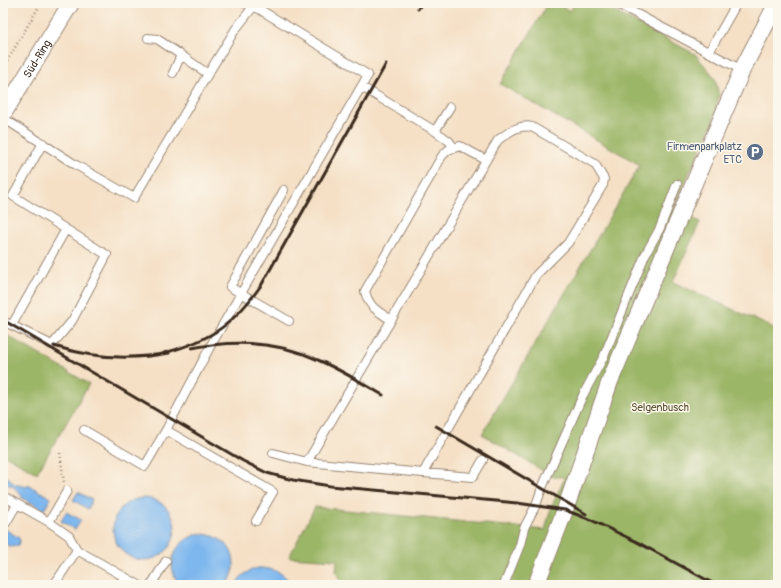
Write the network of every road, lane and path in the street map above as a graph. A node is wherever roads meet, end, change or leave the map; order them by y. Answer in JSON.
{"nodes":[{"id":1,"x":41,"y":3,"type":"edge"},
{"id":2,"x":71,"y":3,"type":"edge"},
{"id":3,"x":244,"y":3,"type":"edge"},
{"id":4,"x":616,"y":3,"type":"edge"},
{"id":5,"x":737,"y":3,"type":"edge"},
{"id":6,"x":778,"y":3,"type":"edge"},
{"id":7,"x":255,"y":4,"type":"edge"},
{"id":8,"x":148,"y":38,"type":"dead end"},
{"id":9,"x":709,"y":52,"type":"junction"},
{"id":10,"x":181,"y":55,"type":"junction"},
{"id":11,"x":3,"y":68,"type":"edge"},
{"id":12,"x":742,"y":70,"type":"junction"},
{"id":13,"x":173,"y":72,"type":"dead end"},
{"id":14,"x":208,"y":74,"type":"junction"},
{"id":15,"x":362,"y":87,"type":"junction"},
{"id":16,"x":450,"y":107,"type":"dead end"},
{"id":17,"x":3,"y":114,"type":"edge"},
{"id":18,"x":3,"y":118,"type":"edge"},
{"id":19,"x":435,"y":131,"type":"junction"},
{"id":20,"x":43,"y":143,"type":"junction"},
{"id":21,"x":454,"y":148,"type":"junction"},
{"id":22,"x":486,"y":160,"type":"junction"},
{"id":23,"x":677,"y":184,"type":"dead end"},
{"id":24,"x":284,"y":190,"type":"dead end"},
{"id":25,"x":66,"y":229,"type":"junction"},
{"id":26,"x":241,"y":294,"type":"junction"},
{"id":27,"x":391,"y":320,"type":"junction"},
{"id":28,"x":3,"y":321,"type":"edge"},
{"id":29,"x":289,"y":321,"type":"dead end"},
{"id":30,"x":12,"y":325,"type":"junction"},
{"id":31,"x":84,"y":430,"type":"dead end"},
{"id":32,"x":166,"y":430,"type":"junction"},
{"id":33,"x":60,"y":453,"type":"dead end"},
{"id":34,"x":273,"y":454,"type":"dead end"},
{"id":35,"x":483,"y":460,"type":"dead end"},
{"id":36,"x":307,"y":462,"type":"junction"},
{"id":37,"x":423,"y":473,"type":"junction"},
{"id":38,"x":67,"y":491,"type":"joint"},
{"id":39,"x":3,"y":496,"type":"edge"},
{"id":40,"x":17,"y":504,"type":"junction"},
{"id":41,"x":256,"y":521,"type":"dead end"},
{"id":42,"x":49,"y":522,"type":"junction"},
{"id":43,"x":6,"y":524,"type":"dead end"},
{"id":44,"x":76,"y":550,"type":"junction"},
{"id":45,"x":166,"y":561,"type":"dead end"},
{"id":46,"x":124,"y":577,"type":"junction"},
{"id":47,"x":54,"y":585,"type":"edge"},
{"id":48,"x":119,"y":585,"type":"edge"},
{"id":49,"x":139,"y":585,"type":"edge"},
{"id":50,"x":151,"y":585,"type":"edge"},
{"id":51,"x":504,"y":585,"type":"edge"},
{"id":52,"x":536,"y":585,"type":"edge"}],
"edges":[{"from":1,"to":11,"type":"path"},
{"from":2,"to":17,"type":"street","name":"Süd-Ring"},
{"from":3,"to":7,"type":"lane"},
{"from":4,"to":9,"type":"lane"},
{"from":5,"to":9,"type":"lane"},
{"from":6,"to":12,"type":"street"},
{"from":7,"to":14,"type":"lane"},
{"from":7,"to":15,"type":"lane"},
{"from":8,"to":10,"type":"lane"},
{"from":9,"to":12,"type":"lane"},
{"from":10,"to":13,"type":"lane"},
{"from":10,"to":14,"type":"lane"},
{"from":12,"to":52,"type":"street"},
{"from":14,"to":20,"type":"lane"},
{"from":15,"to":19,"type":"lane"},
{"from":15,"to":26,"type":"lane"},
{"from":16,"to":19,"type":"lane"},
{"from":18,"to":20,"type":"lane"},
{"from":19,"to":21,"type":"lane"},
{"from":20,"to":25,"type":"lane"},
{"from":21,"to":22,"type":"lane"},
{"from":21,"to":27,"type":"lane"},
{"from":22,"to":27,"type":"lane"},
{"from":22,"to":37,"type":"lane"},
{"from":23,"to":51,"type":"lane"},
{"from":24,"to":26,"type":"lane"},
{"from":25,"to":30,"type":"lane"},
{"from":25,"to":30,"type":"lane"},
{"from":26,"to":29,"type":"lane"},
{"from":26,"to":32,"type":"lane"},
{"from":27,"to":36,"type":"lane"},
{"from":28,"to":30,"type":"lane"},
{"from":31,"to":32,"type":"lane"},
{"from":32,"to":41,"type":"lane"},
{"from":33,"to":38,"type":"path"},
{"from":34,"to":36,"type":"lane"},
{"from":35,"to":37,"type":"lane"},
{"from":36,"to":37,"type":"lane"},
{"from":38,"to":42,"type":"lane"},
{"from":39,"to":40,"type":"lane"},
{"from":40,"to":42,"type":"lane"},
{"from":40,"to":43,"type":"lane"},
{"from":42,"to":44,"type":"lane"},
{"from":44,"to":46,"type":"lane"},
{"from":44,"to":47,"type":"lane"},
{"from":45,"to":50,"type":"lane"},
{"from":46,"to":48,"type":"lane"},
{"from":46,"to":49,"type":"lane"}]}
